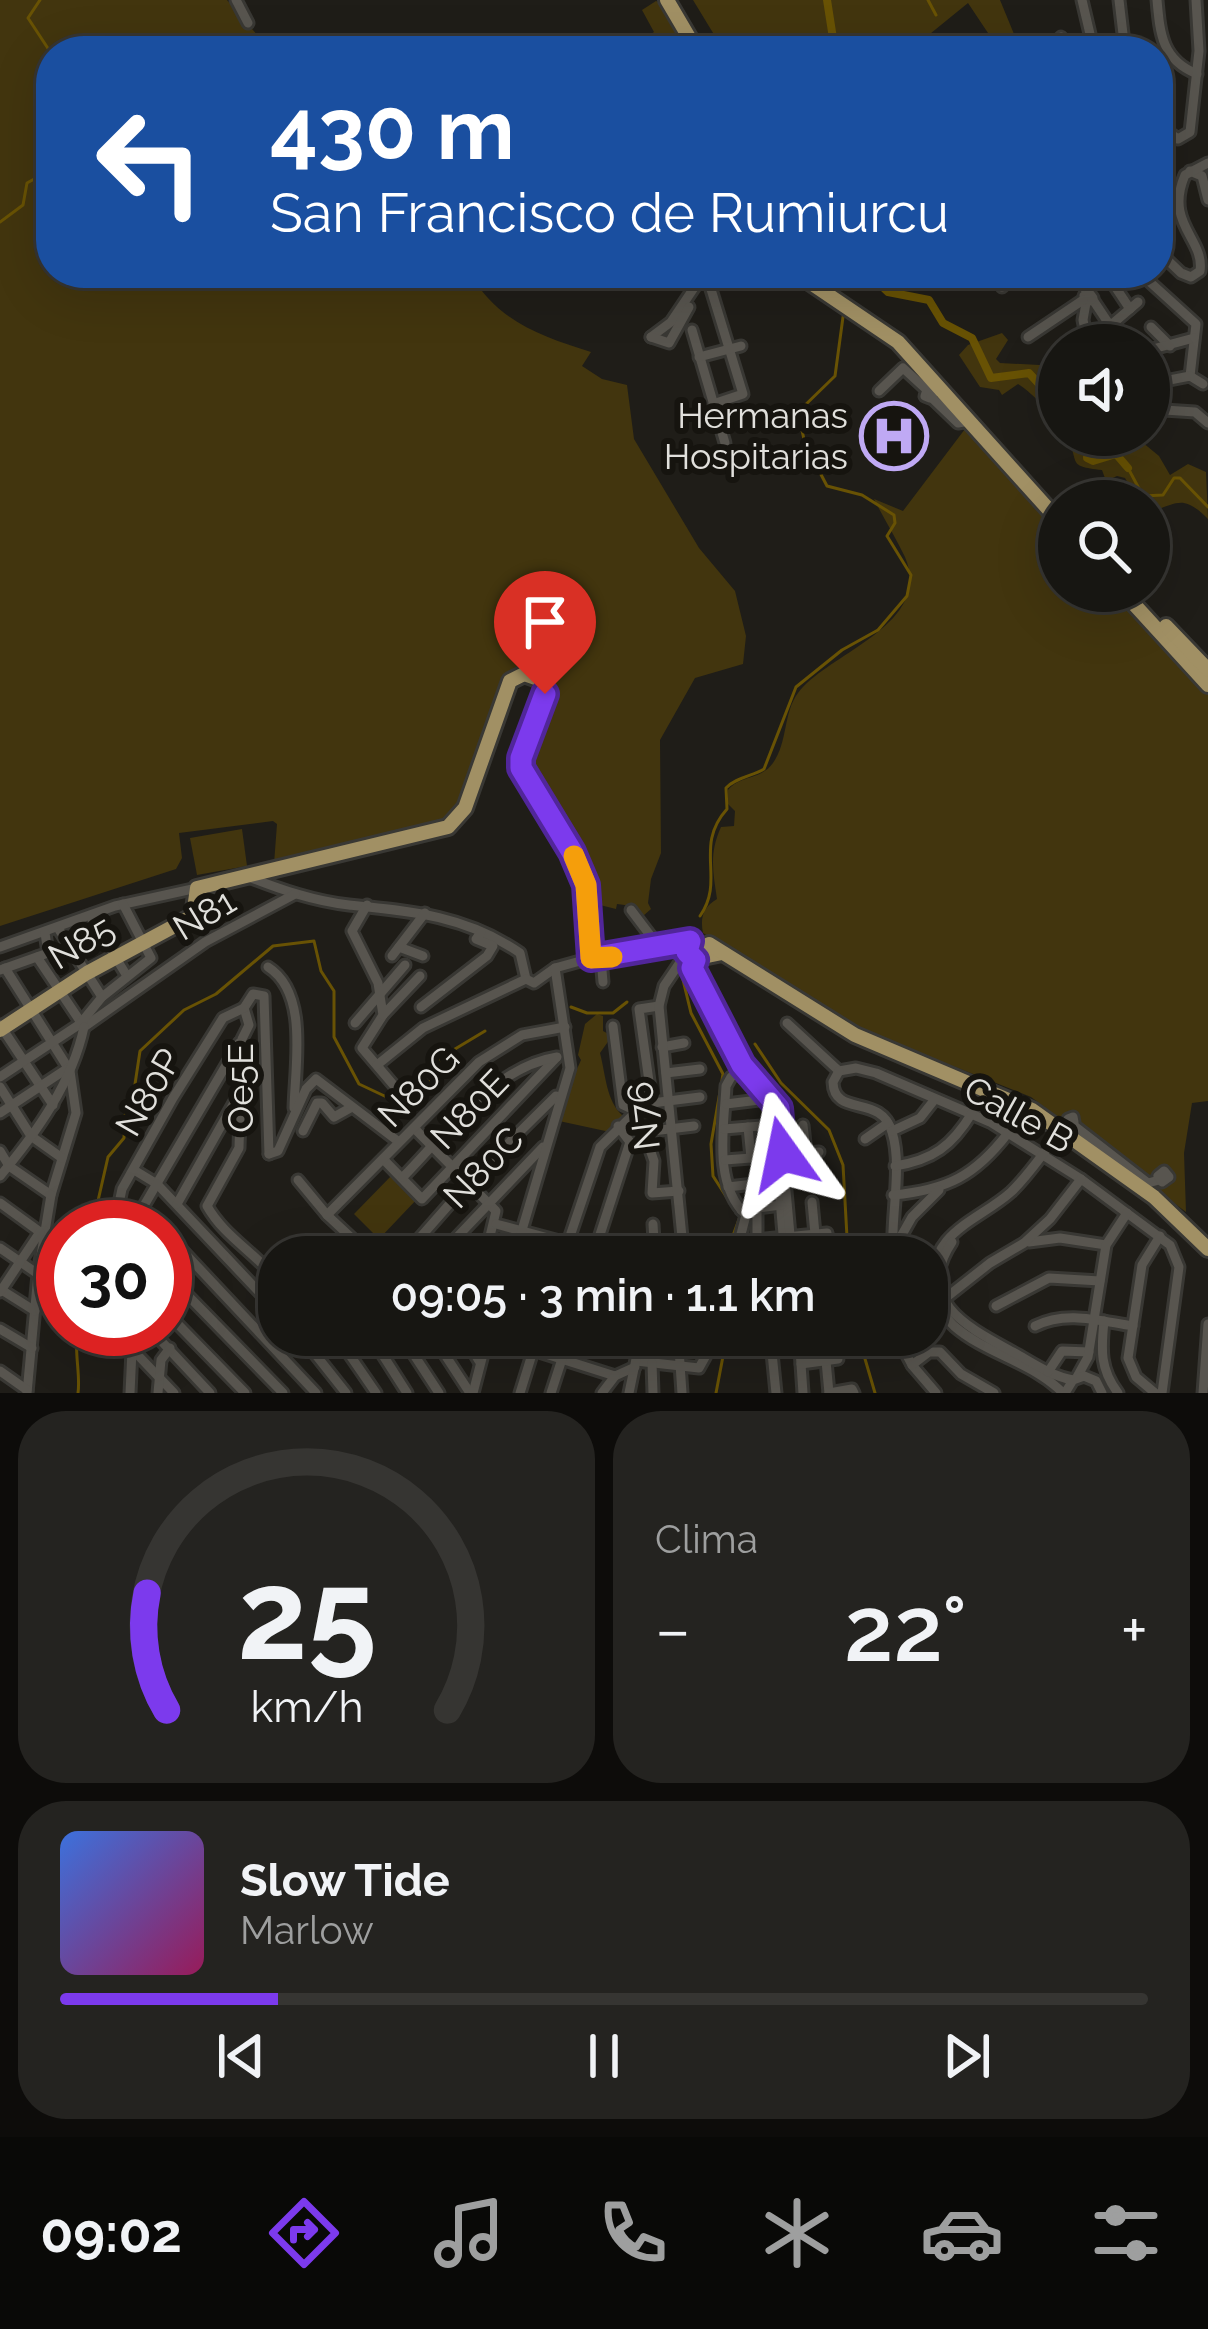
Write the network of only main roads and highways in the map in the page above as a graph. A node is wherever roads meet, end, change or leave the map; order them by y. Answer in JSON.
{"nodes":[{"id":1,"x":669,"y":0,"type":"edge"},
{"id":2,"x":692,"y":36,"type":"edge"},
{"id":3,"x":824,"y":288,"type":"edge"},
{"id":4,"x":973,"y":418,"type":"junction"},
{"id":5,"x":1038,"y":488,"type":"edge"},
{"id":6,"x":1038,"y":496,"type":"edge"},
{"id":7,"x":1141,"y":612,"type":"edge"},
{"id":8,"x":1155,"y":612,"type":"edge"},
{"id":9,"x":1206,"y":662,"type":"edge"},
{"id":10,"x":1208,"y":685,"type":"edge"},
{"id":11,"x":1,"y":1028,"type":"edge"},
{"id":12,"x":1208,"y":1249,"type":"edge"}],
"edges":[{"from":1,"to":2,"type":"main road"},
{"from":3,"to":4,"type":"main road"},
{"from":4,"to":5,"type":"main road"},
{"from":4,"to":6,"type":"main road"},
{"from":7,"to":10,"type":"main road"},
{"from":8,"to":9,"type":"main road"},
{"from":11,"to":12,"type":"main road","name":"N85"}]}
